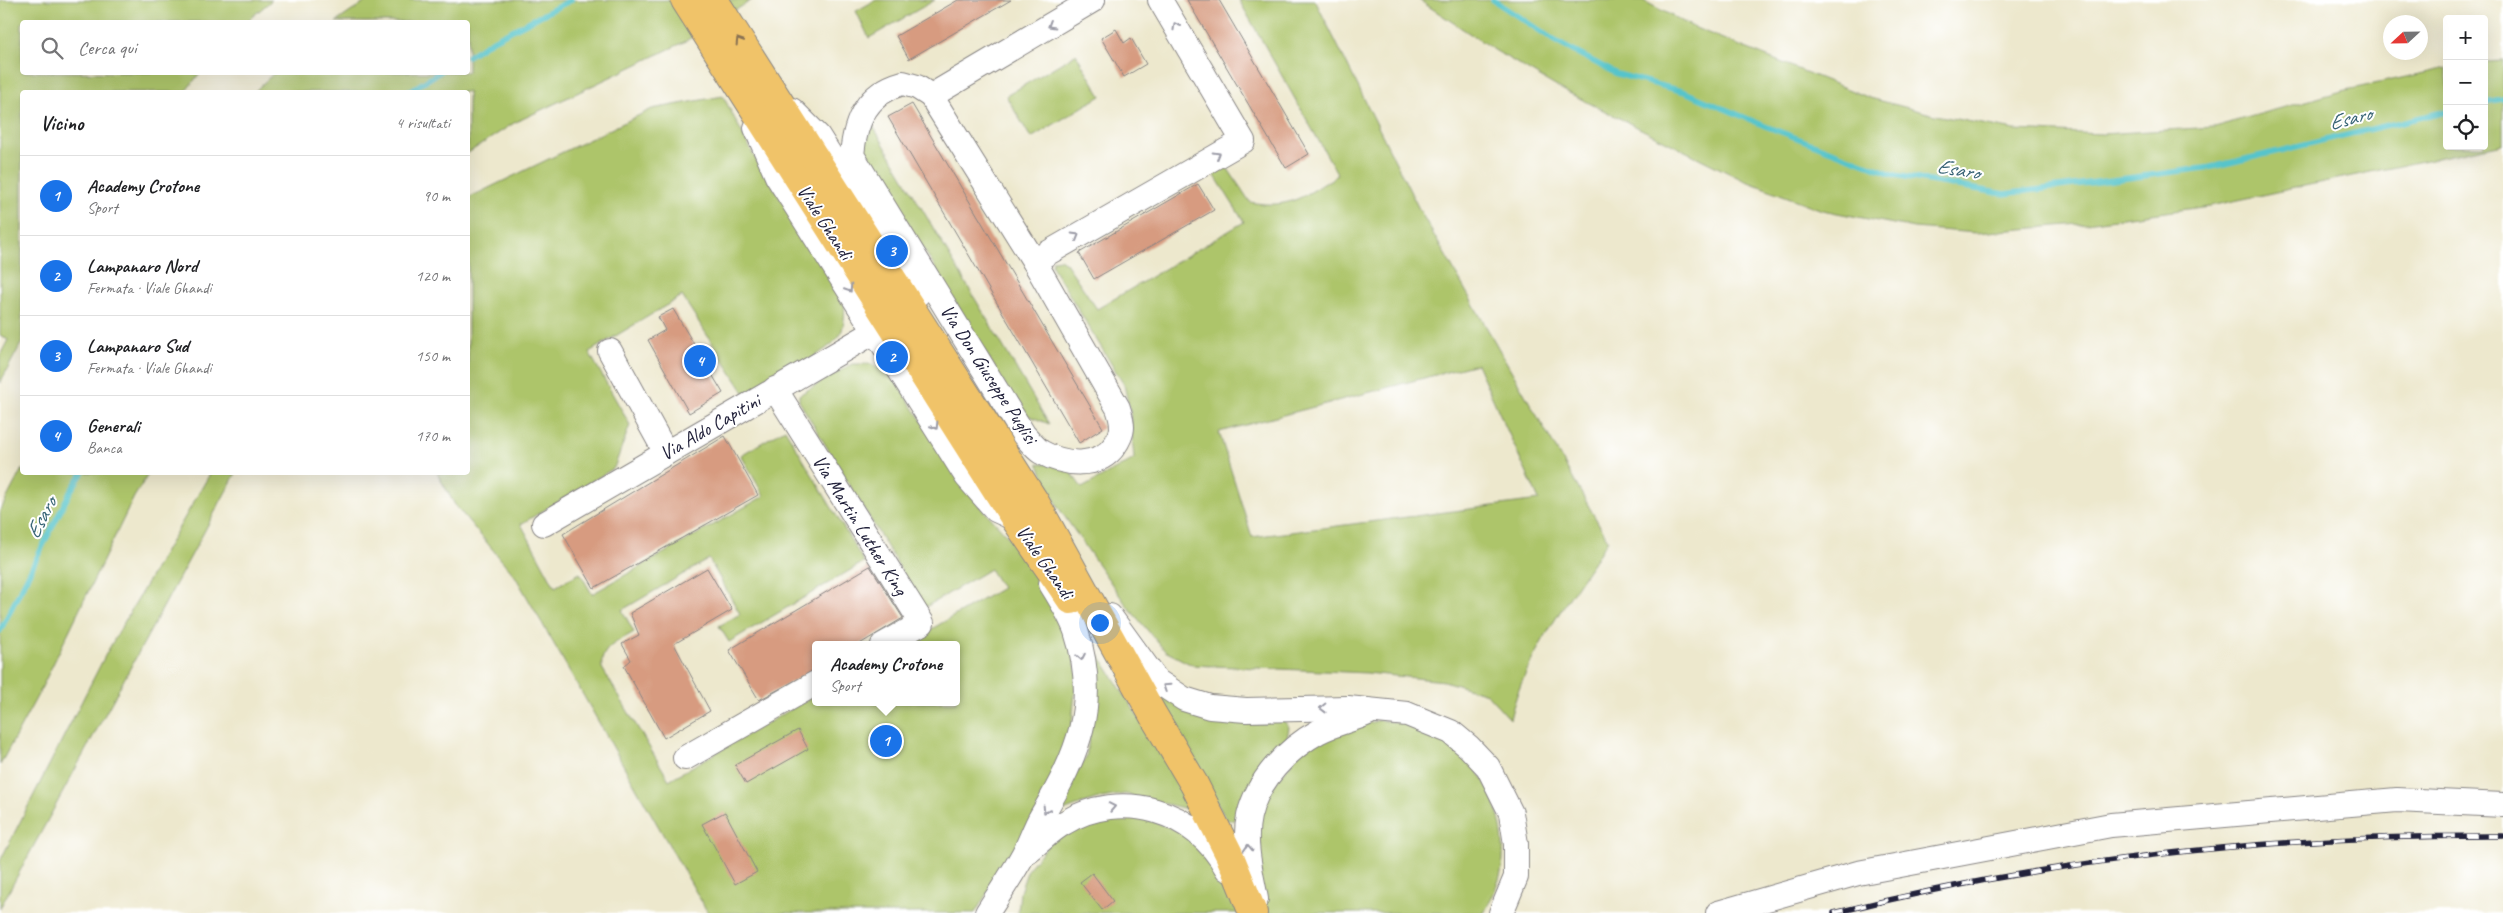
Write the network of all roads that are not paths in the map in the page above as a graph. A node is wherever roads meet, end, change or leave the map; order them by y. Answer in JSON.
{"nodes":[{"id":1,"x":685,"y":0,"type":"edge"},
{"id":2,"x":714,"y":0,"type":"edge"},
{"id":3,"x":1094,"y":0,"type":"edge"},
{"id":4,"x":1160,"y":0,"type":"edge"},
{"id":5,"x":733,"y":78,"type":"junction"},
{"id":6,"x":765,"y":82,"type":"junction"},
{"id":7,"x":931,"y":96,"type":"junction"},
{"id":8,"x":1034,"y":260,"type":"junction"},
{"id":9,"x":920,"y":284,"type":"junction"},
{"id":10,"x":876,"y":331,"type":"junction"},
{"id":11,"x":610,"y":351,"type":"dead end"},
{"id":12,"x":775,"y":389,"type":"junction"},
{"id":13,"x":666,"y":453,"type":"junction"},
{"id":14,"x":1025,"y":511,"type":"junction"},
{"id":15,"x":544,"y":524,"type":"dead end"},
{"id":16,"x":890,"y":641,"type":"edge"},
{"id":17,"x":812,"y":685,"type":"edge"},
{"id":18,"x":1372,"y":712,"type":"junction"},
{"id":19,"x":685,"y":758,"type":"dead end"},
{"id":20,"x":2503,"y":805,"type":"edge"},
{"id":21,"x":1019,"y":862,"type":"junction"},
{"id":22,"x":987,"y":913,"type":"edge"},
{"id":23,"x":1008,"y":913,"type":"edge"},
{"id":24,"x":1251,"y":913,"type":"edge"},
{"id":25,"x":1259,"y":913,"type":"edge"},
{"id":26,"x":1501,"y":913,"type":"edge"},
{"id":27,"x":1718,"y":913,"type":"edge"}],
"edges":[{"from":1,"to":5,"type":"main road","name":"Viale Ghandi"},
{"from":6,"to":2,"type":"main road","name":"Viale Ghandi","one_way":true},
{"from":3,"to":7,"type":"street","one_way":true},
{"from":8,"to":4,"type":"street","one_way":true},
{"from":5,"to":10,"type":"street","one_way":true},
{"from":5,"to":14,"type":"main road","name":"Viale Ghandi"},
{"from":6,"to":9,"type":"street"},
{"from":6,"to":14,"type":"main road","name":"Viale Ghandi"},
{"from":7,"to":8,"type":"street","name":"Via Don Giuseppe Puglisi"},
{"from":7,"to":9,"type":"street","name":"Via Don Giuseppe Puglisi"},
{"from":8,"to":9,"type":"street","name":"Via Don Giuseppe Puglisi"},
{"from":9,"to":14,"type":"street"},
{"from":10,"to":12,"type":"street","name":"Via Aldo Capitini"},
{"from":10,"to":14,"type":"street","one_way":true},
{"from":11,"to":13,"type":"street"},
{"from":12,"to":13,"type":"street","name":"Via Aldo Capitini"},
{"from":12,"to":16,"type":"street","name":"Via Martin Luther King"},
{"from":13,"to":15,"type":"street","name":"Via Aldo Capitini"},
{"from":18,"to":14,"type":"street","one_way":true},
{"from":14,"to":21,"type":"street","one_way":true},
{"from":14,"to":24,"type":"main road","name":"Viale Ghandi"},
{"from":17,"to":19,"type":"street"},
{"from":25,"to":18,"type":"street","one_way":true},
{"from":18,"to":26,"type":"street"},
{"from":20,"to":27,"type":"street"},
{"from":21,"to":22,"type":"street"},
{"from":21,"to":23,"type":"street"},
{"from":21,"to":24,"type":"street","one_way":true}]}
